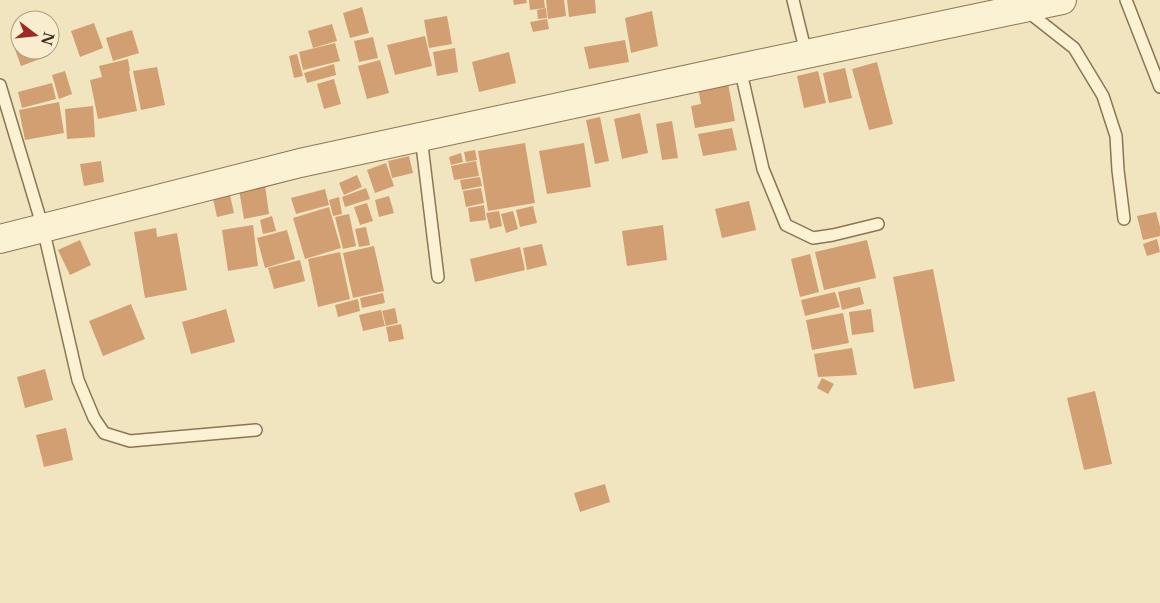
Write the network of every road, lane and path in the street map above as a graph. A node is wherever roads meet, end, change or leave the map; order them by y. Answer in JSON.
{"nodes":[{"id":1,"x":793,"y":0,"type":"edge"},
{"id":2,"x":1062,"y":0,"type":"edge"},
{"id":3,"x":1126,"y":0,"type":"edge"},
{"id":4,"x":1024,"y":8,"type":"junction"},
{"id":5,"x":806,"y":54,"type":"junction"},
{"id":6,"x":740,"y":68,"type":"junction"},
{"id":7,"x":0,"y":85,"type":"edge"},
{"id":8,"x":1160,"y":87,"type":"edge"},
{"id":9,"x":421,"y":137,"type":"junction"},
{"id":10,"x":1124,"y":219,"type":"dead end"},
{"id":11,"x":878,"y":224,"type":"dead end"},
{"id":12,"x":44,"y":228,"type":"junction"},
{"id":13,"x":0,"y":239,"type":"edge"},
{"id":14,"x":438,"y":277,"type":"dead end"},
{"id":15,"x":256,"y":430,"type":"dead end"}],
"edges":[{"from":1,"to":5,"type":"lane"},
{"from":2,"to":4,"type":"street"},
{"from":3,"to":8,"type":"lane"},
{"from":4,"to":5,"type":"street"},
{"from":4,"to":10,"type":"lane"},
{"from":5,"to":6,"type":"street"},
{"from":6,"to":9,"type":"street"},
{"from":6,"to":11,"type":"lane"},
{"from":7,"to":12,"type":"lane"},
{"from":9,"to":12,"type":"street"},
{"from":9,"to":14,"type":"lane"},
{"from":12,"to":13,"type":"street"},
{"from":12,"to":15,"type":"lane"}]}
